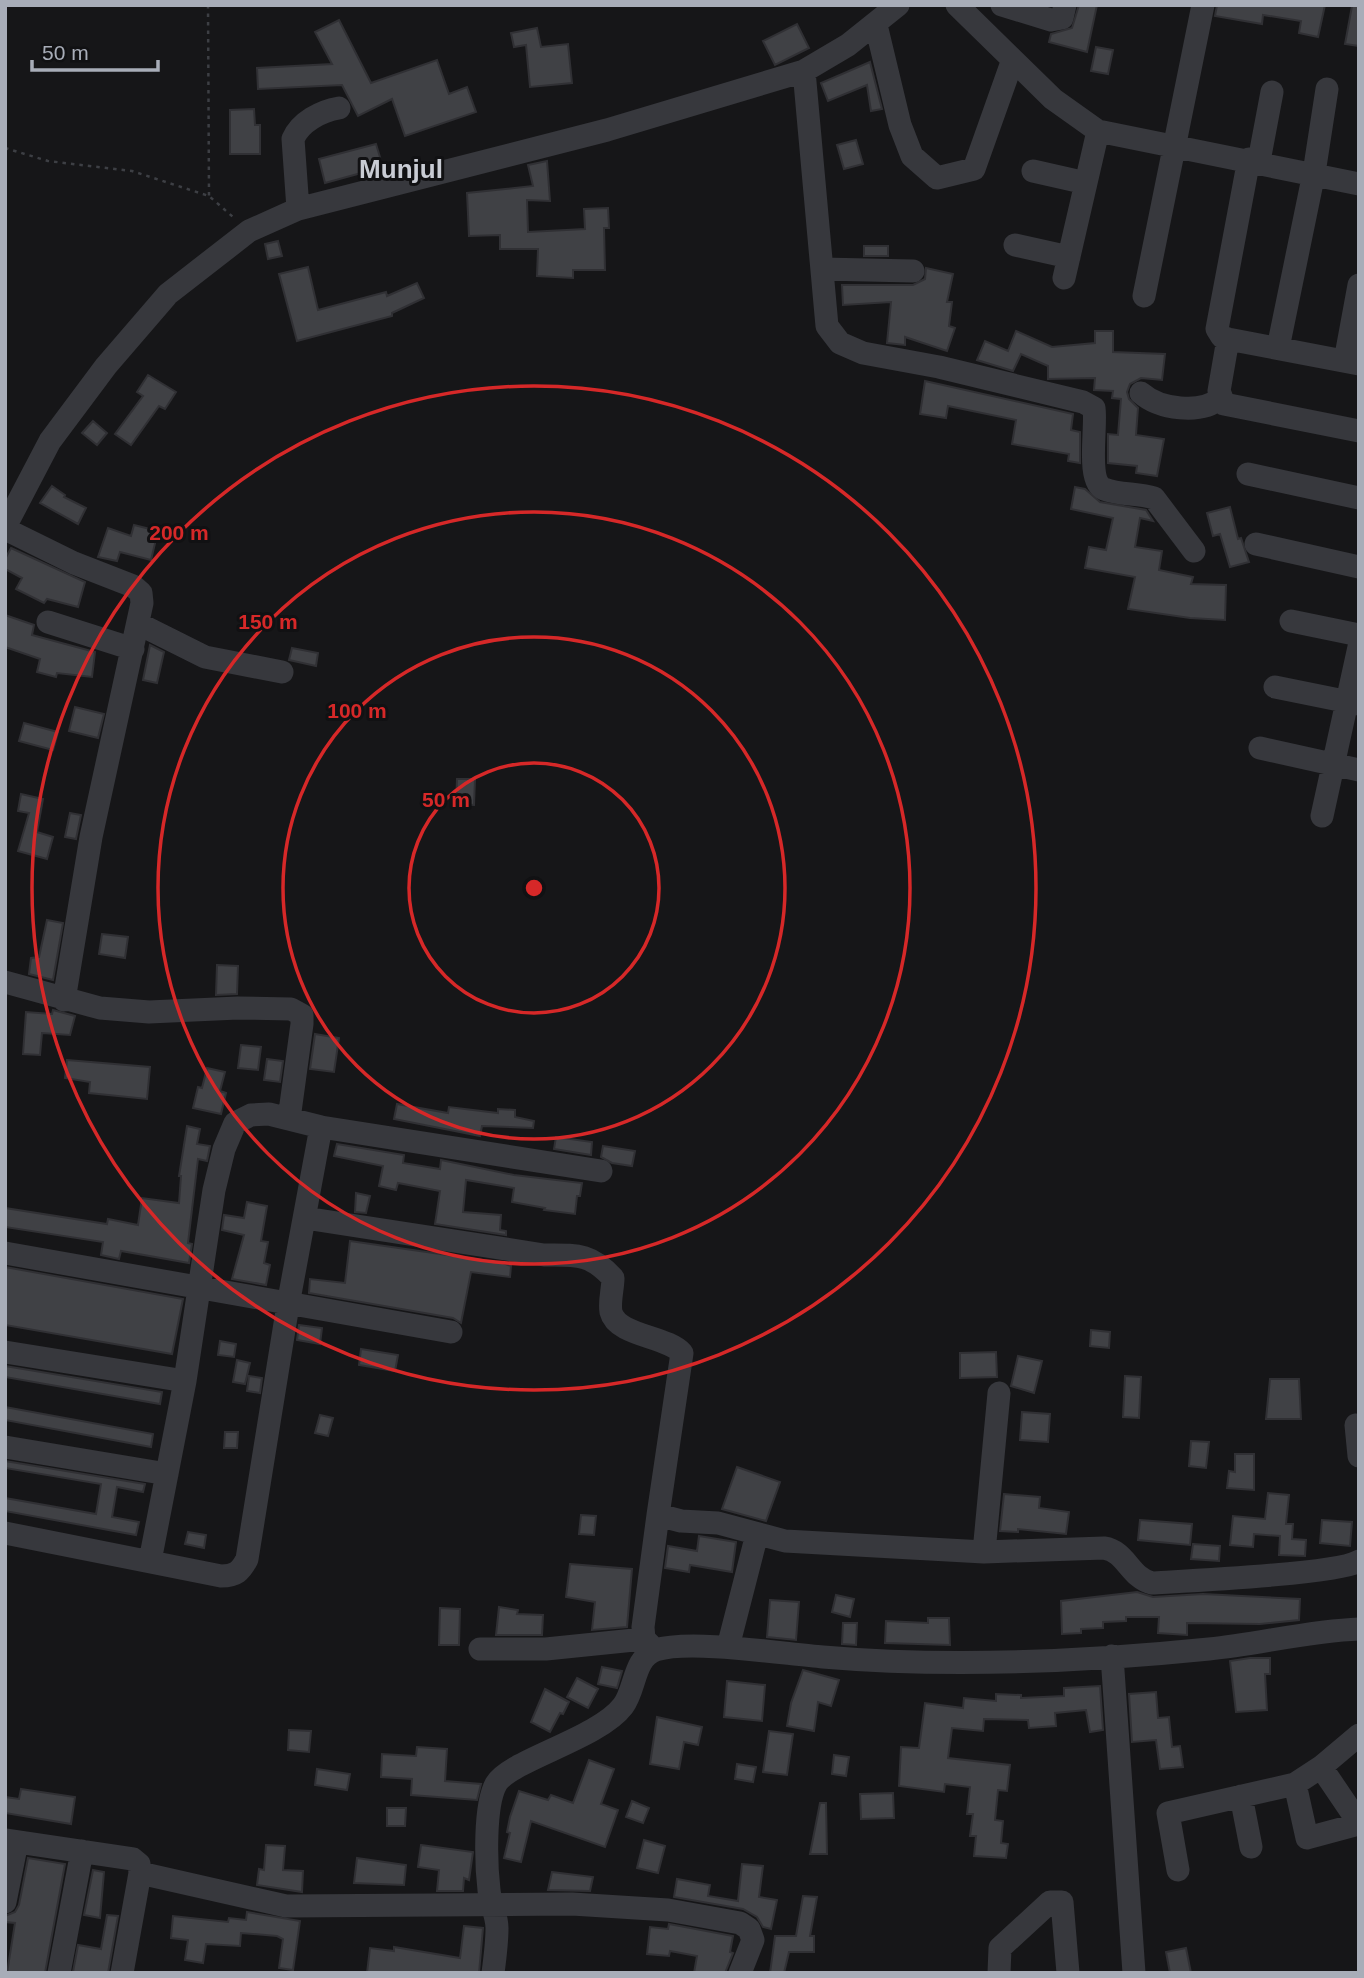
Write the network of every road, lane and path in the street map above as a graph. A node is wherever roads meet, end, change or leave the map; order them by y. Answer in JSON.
{"nodes":[{"id":1,"x":208,"y":5,"type":"edge"},
{"id":2,"x":898,"y":5,"type":"edge"},
{"id":3,"x":957,"y":5,"type":"edge"},
{"id":4,"x":1002,"y":5,"type":"edge"},
{"id":5,"x":1065,"y":5,"type":"edge"},
{"id":6,"x":1203,"y":5,"type":"edge"},
{"id":7,"x":876,"y":25,"type":"junction"},
{"id":8,"x":1012,"y":62,"type":"junction"},
{"id":9,"x":804,"y":71,"type":"junction"},
{"id":10,"x":1327,"y":89,"type":"dead end"},
{"id":11,"x":1272,"y":92,"type":"dead end"},
{"id":12,"x":339,"y":108,"type":"dead end"},
{"id":13,"x":1098,"y":131,"type":"junction"},
{"id":14,"x":1172,"y":144,"type":"junction"},
{"id":15,"x":5,"y":148,"type":"edge"},
{"id":16,"x":1254,"y":160,"type":"junction"},
{"id":17,"x":1032,"y":171,"type":"dead end"},
{"id":18,"x":1314,"y":173,"type":"junction"},
{"id":19,"x":1086,"y":183,"type":"junction"},
{"id":20,"x":1359,"y":184,"type":"edge"},
{"id":21,"x":209,"y":196,"type":"junction"},
{"id":22,"x":298,"y":209,"type":"junction"},
{"id":23,"x":249,"y":231,"type":"junction"},
{"id":24,"x":1016,"y":245,"type":"dead end"},
{"id":25,"x":822,"y":270,"type":"junction"},
{"id":26,"x":913,"y":271,"type":"dead end"},
{"id":27,"x":1359,"y":285,"type":"edge"},
{"id":28,"x":1144,"y":296,"type":"dead end"},
{"id":29,"x":1228,"y":339,"type":"junction"},
{"id":30,"x":1278,"y":348,"type":"junction"},
{"id":31,"x":1352,"y":363,"type":"edge"},
{"id":32,"x":1141,"y":393,"type":"dead end"},
{"id":33,"x":1220,"y":398,"type":"junction"},
{"id":34,"x":1359,"y":431,"type":"edge"},
{"id":35,"x":1248,"y":474,"type":"dead end"},
{"id":36,"x":1359,"y":498,"type":"edge"},
{"id":37,"x":5,"y":528,"type":"edge"},
{"id":38,"x":1256,"y":544,"type":"dead end"},
{"id":39,"x":1194,"y":551,"type":"dead end"},
{"id":40,"x":1359,"y":567,"type":"edge"},
{"id":41,"x":1291,"y":621,"type":"dead end"},
{"id":42,"x":48,"y":622,"type":"dead end"},
{"id":43,"x":139,"y":624,"type":"junction"},
{"id":44,"x":1359,"y":635,"type":"edge"},
{"id":45,"x":1359,"y":647,"type":"edge"},
{"id":46,"x":133,"y":649,"type":"junction"},
{"id":47,"x":282,"y":672,"type":"dead end"},
{"id":48,"x":1275,"y":687,"type":"dead end"},
{"id":49,"x":1352,"y":703,"type":"edge"},
{"id":50,"x":1260,"y":748,"type":"dead end"},
{"id":51,"x":1333,"y":765,"type":"junction"},
{"id":52,"x":1359,"y":769,"type":"edge"},
{"id":53,"x":1322,"y":816,"type":"dead end"},
{"id":54,"x":5,"y":982,"type":"edge"},
{"id":55,"x":64,"y":1000,"type":"junction"},
{"id":56,"x":289,"y":1119,"type":"junction"},
{"id":57,"x":321,"y":1127,"type":"junction"},
{"id":58,"x":601,"y":1171,"type":"dead end"},
{"id":59,"x":306,"y":1218,"type":"junction"},
{"id":60,"x":5,"y":1253,"type":"edge"},
{"id":61,"x":198,"y":1287,"type":"junction"},
{"id":62,"x":288,"y":1304,"type":"junction"},
{"id":63,"x":451,"y":1332,"type":"dead end"},
{"id":64,"x":5,"y":1352,"type":"edge"},
{"id":65,"x":185,"y":1381,"type":"junction"},
{"id":66,"x":999,"y":1393,"type":"dead end"},
{"id":67,"x":1356,"y":1425,"type":"dead end"},
{"id":68,"x":5,"y":1447,"type":"edge"},
{"id":69,"x":1359,"y":1456,"type":"edge"},
{"id":70,"x":167,"y":1474,"type":"junction"},
{"id":71,"x":658,"y":1515,"type":"junction"},
{"id":72,"x":5,"y":1533,"type":"edge"},
{"id":73,"x":757,"y":1534,"type":"junction"},
{"id":74,"x":984,"y":1552,"type":"junction"},
{"id":75,"x":150,"y":1561,"type":"junction"},
{"id":76,"x":1358,"y":1562,"type":"edge"},
{"id":77,"x":1359,"y":1629,"type":"edge"},
{"id":78,"x":649,"y":1645,"type":"junction"},
{"id":79,"x":728,"y":1647,"type":"junction"},
{"id":80,"x":480,"y":1649,"type":"dead end"},
{"id":81,"x":1112,"y":1656,"type":"junction"},
{"id":82,"x":1359,"y":1735,"type":"edge"},
{"id":83,"x":1321,"y":1767,"type":"junction"},
{"id":84,"x":1294,"y":1784,"type":"junction"},
{"id":85,"x":1241,"y":1796,"type":"junction"},
{"id":86,"x":1359,"y":1824,"type":"edge"},
{"id":87,"x":11,"y":1841,"type":"edge"},
{"id":88,"x":1251,"y":1847,"type":"dead end"},
{"id":89,"x":82,"y":1851,"type":"junction"},
{"id":90,"x":1178,"y":1870,"type":"dead end"},
{"id":91,"x":140,"y":1873,"type":"junction"},
{"id":92,"x":5,"y":1902,"type":"edge"},
{"id":93,"x":492,"y":1904,"type":"junction"},
{"id":94,"x":59,"y":1973,"type":"edge"},
{"id":95,"x":122,"y":1973,"type":"edge"},
{"id":96,"x":493,"y":1973,"type":"edge"},
{"id":97,"x":740,"y":1973,"type":"edge"},
{"id":98,"x":999,"y":1973,"type":"edge"},
{"id":99,"x":1068,"y":1973,"type":"edge"},
{"id":100,"x":1134,"y":1973,"type":"edge"}],
"edges":[{"from":1,"to":21,"type":"path"},
{"from":2,"to":7,"type":"street"},
{"from":3,"to":8,"type":"street"},
{"from":4,"to":5,"type":"street"},
{"from":6,"to":14,"type":"street"},
{"from":7,"to":8,"type":"street"},
{"from":7,"to":9,"type":"street"},
{"from":8,"to":13,"type":"street"},
{"from":9,"to":22,"type":"street"},
{"from":9,"to":25,"type":"street"},
{"from":10,"to":18,"type":"street"},
{"from":11,"to":16,"type":"street"},
{"from":12,"to":22,"type":"street"},
{"from":13,"to":14,"type":"street"},
{"from":13,"to":19,"type":"street"},
{"from":14,"to":16,"type":"street"},
{"from":14,"to":28,"type":"street"},
{"from":15,"to":21,"type":"path"},
{"from":16,"to":18,"type":"street"},
{"from":16,"to":29,"type":"street"},
{"from":17,"to":19,"type":"street"},
{"from":18,"to":20,"type":"street"},
{"from":18,"to":30,"type":"street"},
{"from":19,"to":24,"type":"street"},
{"from":21,"to":23,"type":"path"},
{"from":22,"to":23,"type":"street"},
{"from":23,"to":37,"type":"street"},
{"from":25,"to":26,"type":"street"},
{"from":25,"to":39,"type":"street"},
{"from":27,"to":31,"type":"street"},
{"from":29,"to":30,"type":"street"},
{"from":29,"to":33,"type":"street"},
{"from":30,"to":31,"type":"street"},
{"from":32,"to":33,"type":"street"},
{"from":33,"to":34,"type":"street"},
{"from":35,"to":36,"type":"street"},
{"from":37,"to":43,"type":"street"},
{"from":38,"to":40,"type":"street"},
{"from":41,"to":44,"type":"street"},
{"from":42,"to":46,"type":"street"},
{"from":43,"to":46,"type":"street"},
{"from":43,"to":47,"type":"street"},
{"from":45,"to":49,"type":"street"},
{"from":46,"to":55,"type":"street"},
{"from":48,"to":49,"type":"street"},
{"from":49,"to":51,"type":"street"},
{"from":50,"to":51,"type":"street"},
{"from":51,"to":52,"type":"street"},
{"from":51,"to":53,"type":"street"},
{"from":54,"to":55,"type":"street"},
{"from":55,"to":56,"type":"street"},
{"from":56,"to":57,"type":"street"},
{"from":56,"to":61,"type":"street"},
{"from":57,"to":58,"type":"street"},
{"from":57,"to":59,"type":"street"},
{"from":59,"to":62,"type":"street"},
{"from":59,"to":71,"type":"street"},
{"from":60,"to":61,"type":"street"},
{"from":61,"to":62,"type":"street"},
{"from":61,"to":65,"type":"street"},
{"from":62,"to":63,"type":"street"},
{"from":62,"to":75,"type":"street"},
{"from":64,"to":65,"type":"street"},
{"from":65,"to":70,"type":"street"},
{"from":66,"to":74,"type":"street"},
{"from":67,"to":69,"type":"street"},
{"from":68,"to":70,"type":"street"},
{"from":70,"to":75,"type":"street"},
{"from":71,"to":73,"type":"street"},
{"from":71,"to":78,"type":"street"},
{"from":72,"to":75,"type":"street"},
{"from":73,"to":74,"type":"street"},
{"from":73,"to":79,"type":"street"},
{"from":74,"to":76,"type":"street"},
{"from":77,"to":81,"type":"street"},
{"from":78,"to":79,"type":"street"},
{"from":78,"to":80,"type":"street"},
{"from":78,"to":93,"type":"street"},
{"from":79,"to":81,"type":"street"},
{"from":81,"to":100,"type":"street"},
{"from":82,"to":83,"type":"street"},
{"from":83,"to":84,"type":"street"},
{"from":83,"to":86,"type":"street"},
{"from":84,"to":85,"type":"street"},
{"from":84,"to":86,"type":"street"},
{"from":85,"to":88,"type":"street"},
{"from":85,"to":90,"type":"street"},
{"from":87,"to":89,"type":"street"},
{"from":87,"to":92,"type":"street"},
{"from":89,"to":91,"type":"street"},
{"from":89,"to":94,"type":"street"},
{"from":91,"to":93,"type":"street"},
{"from":91,"to":95,"type":"street"},
{"from":93,"to":96,"type":"street"},
{"from":93,"to":97,"type":"street"},
{"from":98,"to":99,"type":"street"}]}
